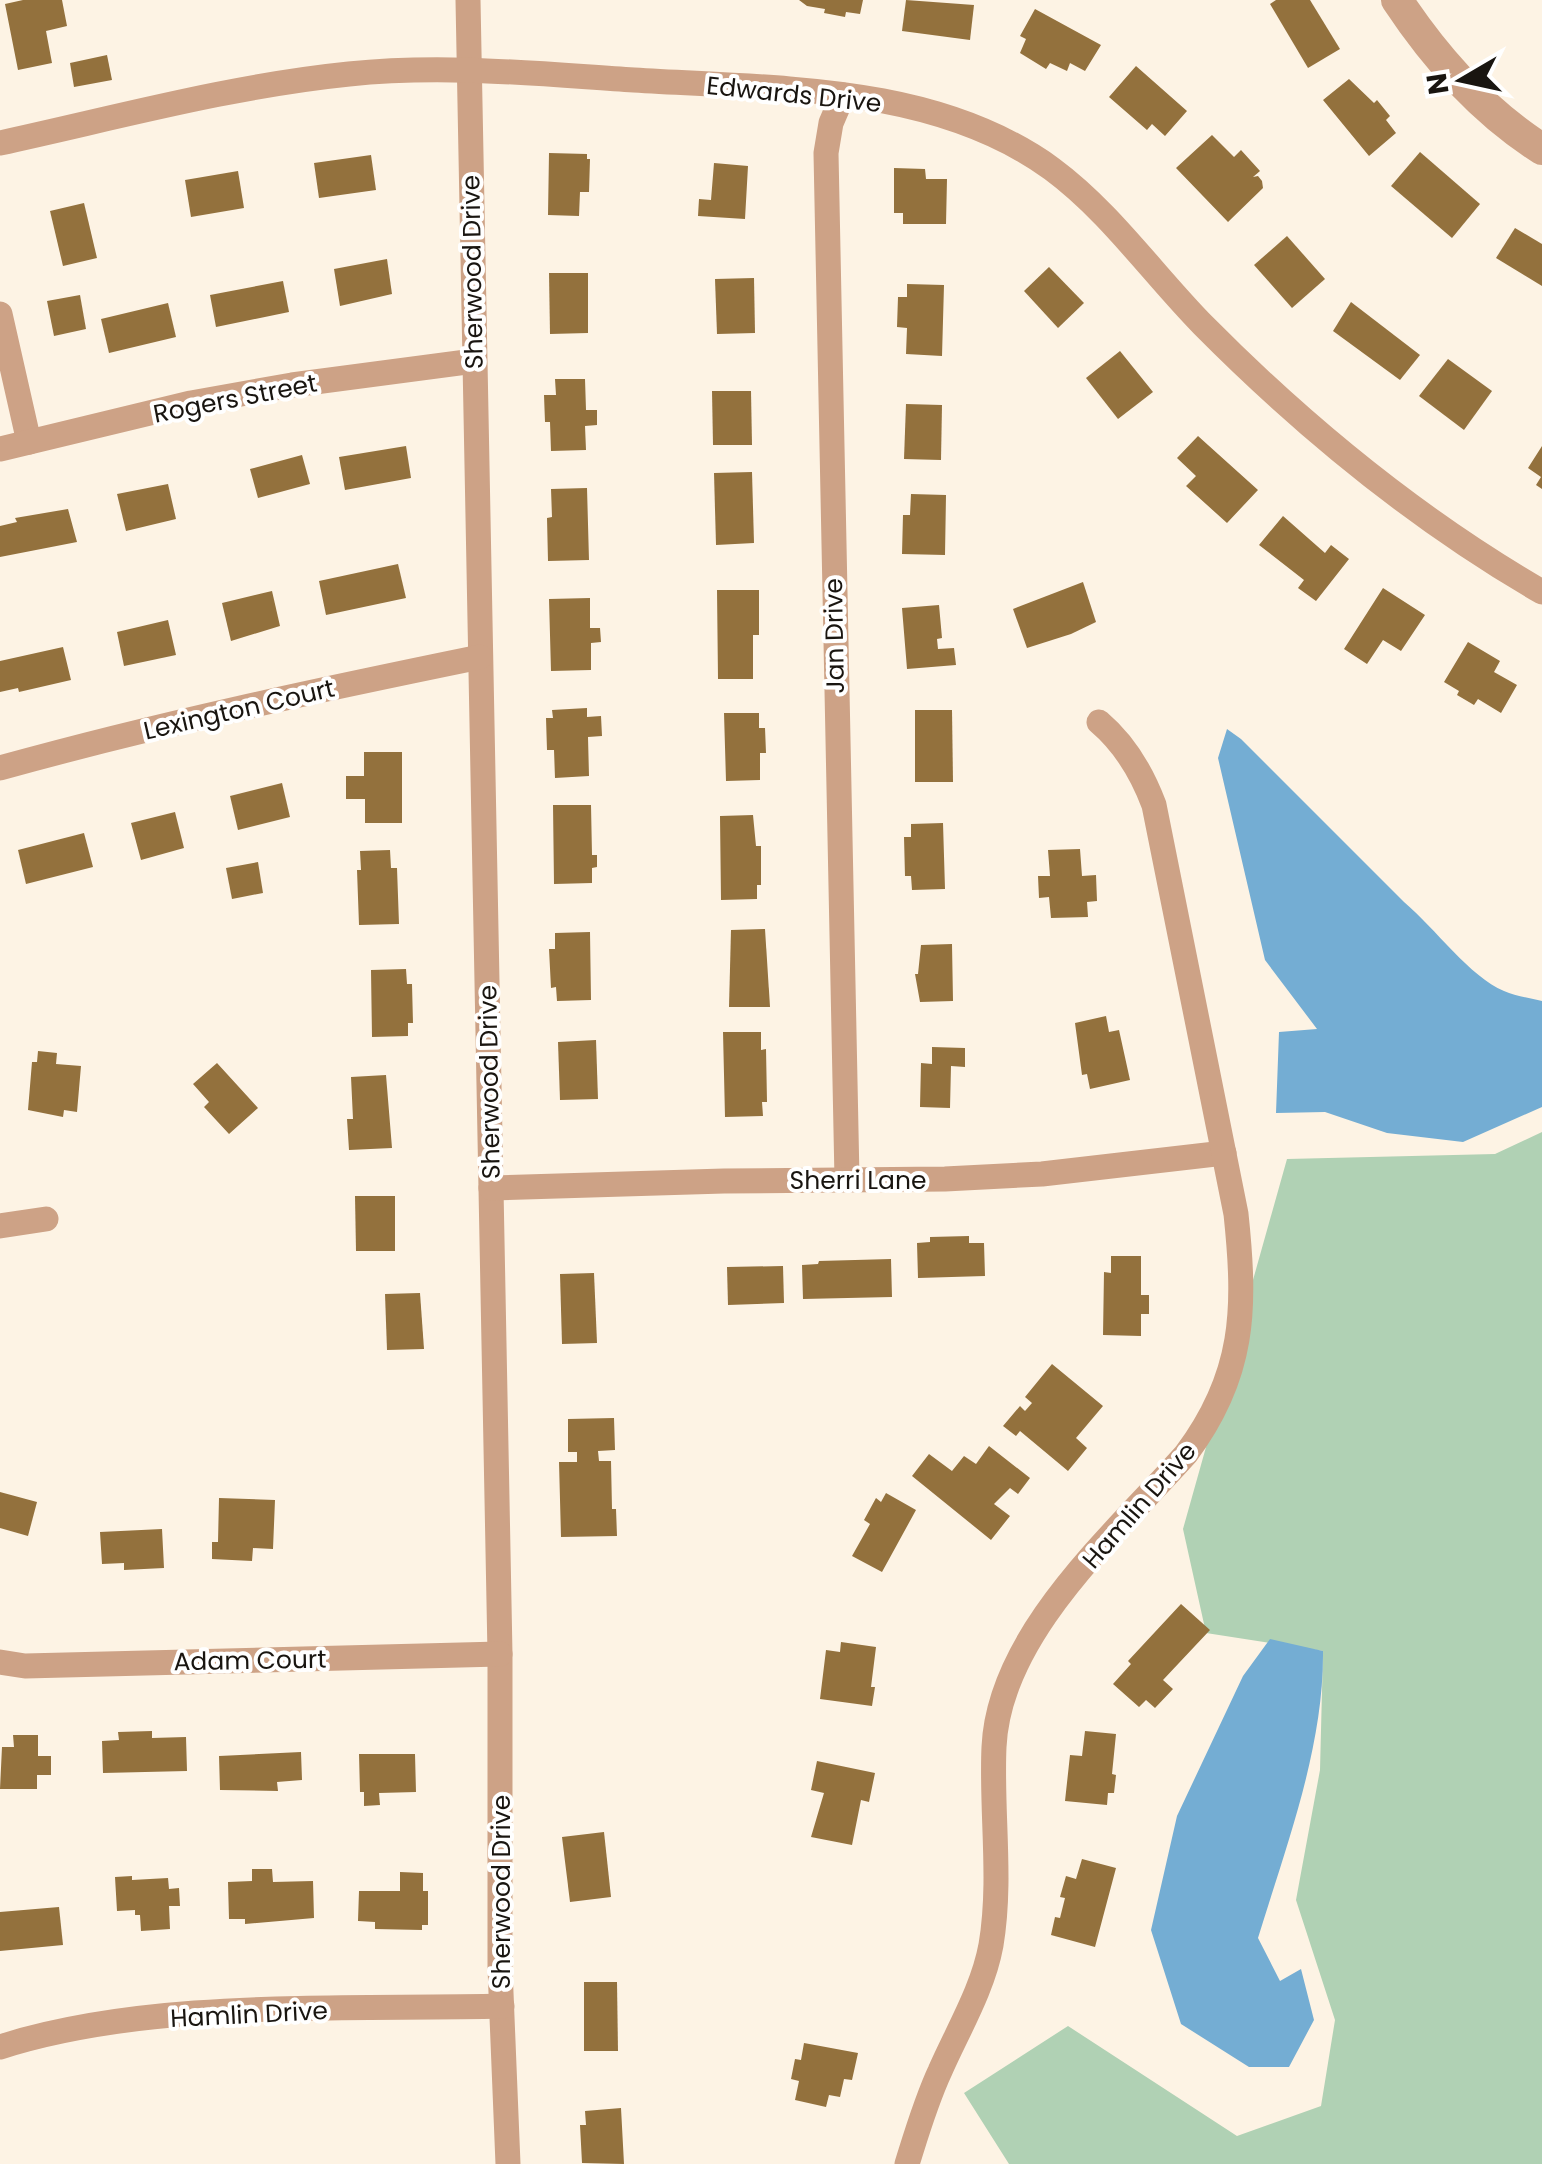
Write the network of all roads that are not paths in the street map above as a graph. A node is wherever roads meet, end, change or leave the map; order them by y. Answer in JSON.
{"nodes":[{"id":1,"x":468,"y":0,"type":"edge"},
{"id":2,"x":1397,"y":0,"type":"edge"},
{"id":3,"x":469,"y":69,"type":"junction"},
{"id":4,"x":842,"y":95,"type":"junction"},
{"id":5,"x":0,"y":142,"type":"edge"},
{"id":6,"x":1542,"y":149,"type":"edge"},
{"id":7,"x":0,"y":314,"type":"edge"},
{"id":8,"x":474,"y":361,"type":"junction"},
{"id":9,"x":29,"y":442,"type":"junction"},
{"id":10,"x":0,"y":449,"type":"edge"},
{"id":11,"x":1542,"y":592,"type":"edge"},
{"id":12,"x":480,"y":657,"type":"junction"},
{"id":13,"x":1099,"y":722,"type":"dead end"},
{"id":14,"x":0,"y":768,"type":"edge"},
{"id":15,"x":1224,"y":1154,"type":"junction"},
{"id":16,"x":847,"y":1179,"type":"junction"},
{"id":17,"x":490,"y":1188,"type":"junction"},
{"id":18,"x":46,"y":1219,"type":"dead end"},
{"id":19,"x":0,"y":1226,"type":"edge"},
{"id":20,"x":500,"y":1654,"type":"junction"},
{"id":21,"x":0,"y":1662,"type":"edge"},
{"id":22,"x":502,"y":2006,"type":"junction"},
{"id":23,"x":0,"y":2047,"type":"edge"},
{"id":24,"x":508,"y":2164,"type":"edge"},
{"id":25,"x":907,"y":2164,"type":"edge"}],
"edges":[{"from":1,"to":3,"type":"street","name":"Sherwood Drive"},
{"from":2,"to":6,"type":"street"},
{"from":3,"to":4,"type":"street","name":"Edwards Drive"},
{"from":3,"to":5,"type":"street","name":"Edwards Drive"},
{"from":3,"to":8,"type":"street","name":"Sherwood Drive"},
{"from":4,"to":11,"type":"street","name":"Edwards Drive"},
{"from":4,"to":16,"type":"street","name":"Jan Drive"},
{"from":7,"to":9,"type":"street"},
{"from":8,"to":9,"type":"street","name":"Rogers Street"},
{"from":8,"to":12,"type":"street","name":"Sherwood Drive"},
{"from":9,"to":10,"type":"street","name":"Rogers Street"},
{"from":12,"to":14,"type":"street","name":"Lexington Court"},
{"from":12,"to":17,"type":"street","name":"Sherwood Drive"},
{"from":13,"to":15,"type":"street","name":"Hamlin Drive"},
{"from":15,"to":16,"type":"street","name":"Sherri Lane"},
{"from":15,"to":25,"type":"street","name":"Hamlin Drive"},
{"from":16,"to":17,"type":"street","name":"Sherri Lane"},
{"from":17,"to":20,"type":"street","name":"Sherwood Drive"},
{"from":18,"to":19,"type":"street"},
{"from":20,"to":21,"type":"street","name":"Adam Court"},
{"from":20,"to":22,"type":"street","name":"Sherwood Drive"},
{"from":22,"to":23,"type":"street","name":"Hamlin Drive"},
{"from":22,"to":24,"type":"street","name":"Sherwood Drive"}]}
